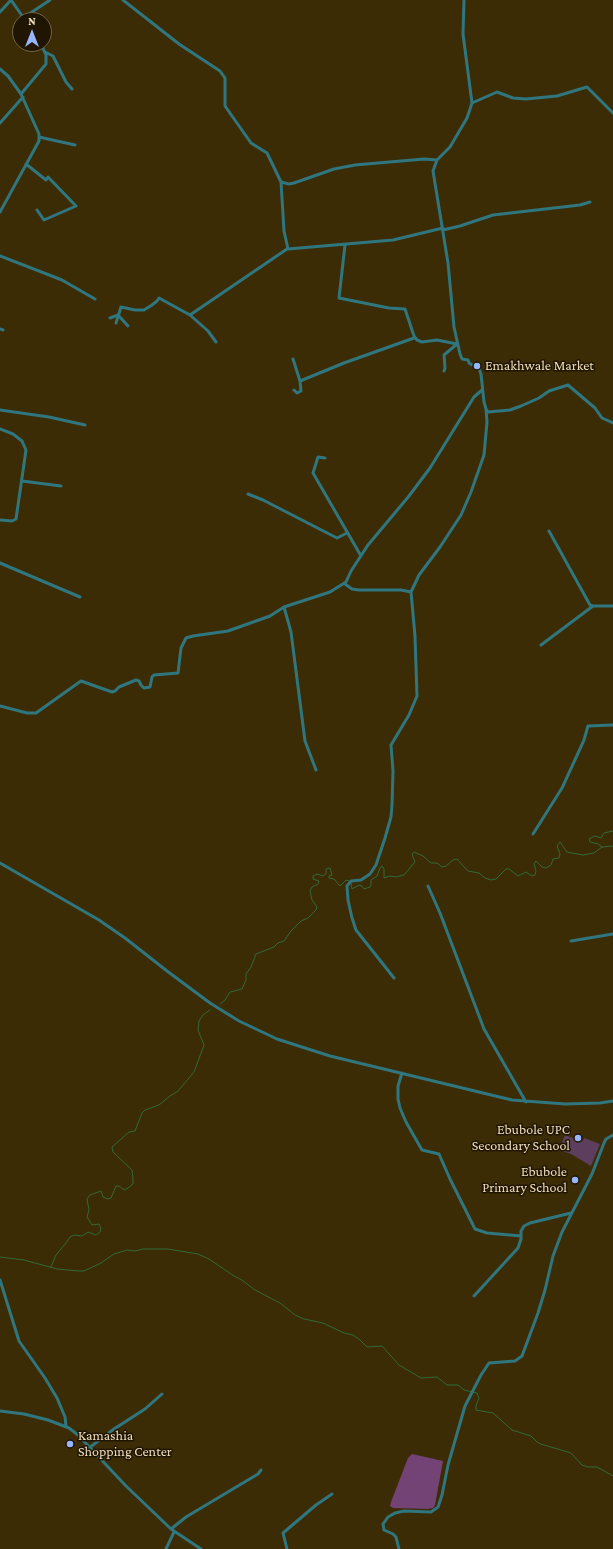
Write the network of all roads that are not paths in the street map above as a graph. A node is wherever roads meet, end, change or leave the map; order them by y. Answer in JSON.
{"nodes":[{"id":1,"x":11,"y":0,"type":"edge"},
{"id":2,"x":50,"y":0,"type":"edge"},
{"id":3,"x":123,"y":0,"type":"edge"},
{"id":4,"x":464,"y":0,"type":"edge"},
{"id":5,"x":0,"y":12,"type":"edge"},
{"id":6,"x":19,"y":12,"type":"edge"},
{"id":7,"x":34,"y":12,"type":"edge"},
{"id":8,"x":45,"y":52,"type":"joint"},
{"id":9,"x":0,"y":69,"type":"edge"},
{"id":10,"x":72,"y":89,"type":"dead end"},
{"id":11,"x":22,"y":96,"type":"junction"},
{"id":12,"x":472,"y":103,"type":"junction"},
{"id":13,"x":613,"y":113,"type":"edge"},
{"id":14,"x":0,"y":123,"type":"edge"},
{"id":15,"x":39,"y":137,"type":"junction"},
{"id":16,"x":75,"y":145,"type":"dead end"},
{"id":17,"x":437,"y":160,"type":"junction"},
{"id":18,"x":26,"y":164,"type":"junction"},
{"id":19,"x":282,"y":182,"type":"junction"},
{"id":20,"x":590,"y":202,"type":"dead end"},
{"id":21,"x":37,"y":210,"type":"dead end"},
{"id":22,"x":0,"y":212,"type":"edge"},
{"id":23,"x":443,"y":229,"type":"junction"},
{"id":24,"x":345,"y":245,"type":"junction"},
{"id":25,"x":287,"y":249,"type":"junction"},
{"id":26,"x":0,"y":256,"type":"edge"},
{"id":27,"x":95,"y":299,"type":"dead end"},
{"id":28,"x":118,"y":315,"type":"junction"},
{"id":29,"x":190,"y":315,"type":"junction"},
{"id":30,"x":110,"y":318,"type":"dead end"},
{"id":31,"x":116,"y":323,"type":"dead end"},
{"id":32,"x":128,"y":326,"type":"dead end"},
{"id":33,"x":414,"y":338,"type":"junction"},
{"id":34,"x":216,"y":342,"type":"dead end"},
{"id":35,"x":457,"y":344,"type":"junction"},
{"id":36,"x":293,"y":359,"type":"dead end"},
{"id":37,"x":444,"y":371,"type":"dead end"},
{"id":38,"x":300,"y":381,"type":"junction"},
{"id":39,"x":294,"y":390,"type":"dead end"},
{"id":40,"x":482,"y":390,"type":"junction"},
{"id":41,"x":486,"y":409,"type":"junction"},
{"id":42,"x":0,"y":410,"type":"edge"},
{"id":43,"x":613,"y":423,"type":"edge"},
{"id":44,"x":85,"y":425,"type":"dead end"},
{"id":45,"x":0,"y":429,"type":"edge"},
{"id":46,"x":325,"y":458,"type":"dead end"},
{"id":47,"x":22,"y":481,"type":"junction"},
{"id":48,"x":61,"y":486,"type":"dead end"},
{"id":49,"x":248,"y":494,"type":"dead end"},
{"id":50,"x":0,"y":520,"type":"edge"},
{"id":51,"x":549,"y":531,"type":"dead end"},
{"id":52,"x":348,"y":533,"type":"junction"},
{"id":53,"x":361,"y":556,"type":"junction"},
{"id":54,"x":0,"y":563,"type":"edge"},
{"id":55,"x":344,"y":584,"type":"junction"},
{"id":56,"x":411,"y":592,"type":"junction"},
{"id":57,"x":80,"y":597,"type":"dead end"},
{"id":58,"x":593,"y":606,"type":"junction"},
{"id":59,"x":613,"y":606,"type":"edge"},
{"id":60,"x":284,"y":607,"type":"junction"},
{"id":61,"x":541,"y":645,"type":"dead end"},
{"id":62,"x":0,"y":706,"type":"edge"},
{"id":63,"x":613,"y":725,"type":"edge"},
{"id":64,"x":316,"y":770,"type":"dead end"},
{"id":65,"x":533,"y":834,"type":"dead end"},
{"id":66,"x":0,"y":863,"type":"edge"},
{"id":67,"x":428,"y":886,"type":"dead end"},
{"id":68,"x":613,"y":934,"type":"edge"},
{"id":69,"x":571,"y":941,"type":"dead end"},
{"id":70,"x":394,"y":978,"type":"dead end"},
{"id":71,"x":402,"y":1073,"type":"junction"},
{"id":72,"x":613,"y":1101,"type":"edge"},
{"id":73,"x":526,"y":1102,"type":"junction"},
{"id":74,"x":613,"y":1135,"type":"edge"},
{"id":75,"x":572,"y":1213,"type":"junction"},
{"id":76,"x":521,"y":1236,"type":"junction"},
{"id":77,"x":0,"y":1280,"type":"edge"},
{"id":78,"x":474,"y":1296,"type":"dead end"},
{"id":79,"x":162,"y":1394,"type":"dead end"},
{"id":80,"x":0,"y":1411,"type":"edge"},
{"id":81,"x":66,"y":1426,"type":"junction"},
{"id":82,"x":89,"y":1448,"type":"junction"},
{"id":83,"x":261,"y":1470,"type":"dead end"},
{"id":84,"x":332,"y":1494,"type":"dead end"},
{"id":85,"x":171,"y":1529,"type":"junction"},
{"id":86,"x":174,"y":1532,"type":"junction"},
{"id":87,"x":166,"y":1549,"type":"edge"},
{"id":88,"x":201,"y":1549,"type":"edge"},
{"id":89,"x":287,"y":1549,"type":"edge"},
{"id":90,"x":399,"y":1549,"type":"edge"}],
"edges":[{"from":1,"to":5,"type":"street"},
{"from":1,"to":6,"type":"street"},
{"from":2,"to":7,"type":"street"},
{"from":3,"to":19,"type":"street"},
{"from":4,"to":12,"type":"street"},
{"from":8,"to":10,"type":"street"},
{"from":8,"to":11,"type":"street"},
{"from":9,"to":11,"type":"street"},
{"from":11,"to":14,"type":"street"},
{"from":11,"to":15,"type":"street"},
{"from":12,"to":13,"type":"street"},
{"from":12,"to":17,"type":"street"},
{"from":15,"to":16,"type":"street"},
{"from":15,"to":18,"type":"street"},
{"from":17,"to":19,"type":"street"},
{"from":17,"to":23,"type":"street"},
{"from":18,"to":21,"type":"street"},
{"from":18,"to":22,"type":"street"},
{"from":19,"to":25,"type":"street"},
{"from":20,"to":23,"type":"street"},
{"from":23,"to":24,"type":"street"},
{"from":23,"to":35,"type":"street"},
{"from":24,"to":25,"type":"street"},
{"from":24,"to":33,"type":"street"},
{"from":25,"to":29,"type":"street"},
{"from":26,"to":27,"type":"street"},
{"from":28,"to":29,"type":"street"},
{"from":28,"to":30,"type":"street"},
{"from":28,"to":31,"type":"street"},
{"from":28,"to":32,"type":"street"},
{"from":29,"to":34,"type":"street"},
{"from":33,"to":35,"type":"street"},
{"from":33,"to":38,"type":"street"},
{"from":35,"to":37,"type":"street"},
{"from":35,"to":40,"type":"street"},
{"from":36,"to":38,"type":"street"},
{"from":38,"to":39,"type":"street"},
{"from":40,"to":41,"type":"street"},
{"from":40,"to":53,"type":"street"},
{"from":41,"to":43,"type":"street"},
{"from":41,"to":56,"type":"street"},
{"from":42,"to":44,"type":"street"},
{"from":45,"to":47,"type":"street"},
{"from":46,"to":52,"type":"street"},
{"from":47,"to":48,"type":"street"},
{"from":47,"to":50,"type":"street"},
{"from":49,"to":52,"type":"street"},
{"from":51,"to":58,"type":"street"},
{"from":52,"to":53,"type":"street"},
{"from":53,"to":55,"type":"street"},
{"from":54,"to":57,"type":"street"},
{"from":55,"to":56,"type":"street"},
{"from":55,"to":60,"type":"street"},
{"from":56,"to":70,"type":"street"},
{"from":58,"to":59,"type":"street"},
{"from":58,"to":61,"type":"street"},
{"from":60,"to":62,"type":"street"},
{"from":60,"to":64,"type":"street"},
{"from":63,"to":65,"type":"street"},
{"from":66,"to":71,"type":"street"},
{"from":67,"to":73,"type":"street"},
{"from":68,"to":69,"type":"street"},
{"from":71,"to":73,"type":"street"},
{"from":71,"to":76,"type":"street"},
{"from":72,"to":73,"type":"street"},
{"from":74,"to":75,"type":"street"},
{"from":75,"to":76,"type":"street"},
{"from":75,"to":90,"type":"street"},
{"from":76,"to":78,"type":"street"},
{"from":77,"to":81,"type":"street"},
{"from":79,"to":82,"type":"street"},
{"from":80,"to":81,"type":"street"},
{"from":81,"to":82,"type":"street"},
{"from":82,"to":85,"type":"street"},
{"from":83,"to":85,"type":"street"},
{"from":84,"to":89,"type":"street"},
{"from":85,"to":86,"type":"street"},
{"from":86,"to":87,"type":"street"},
{"from":86,"to":88,"type":"street"}]}
